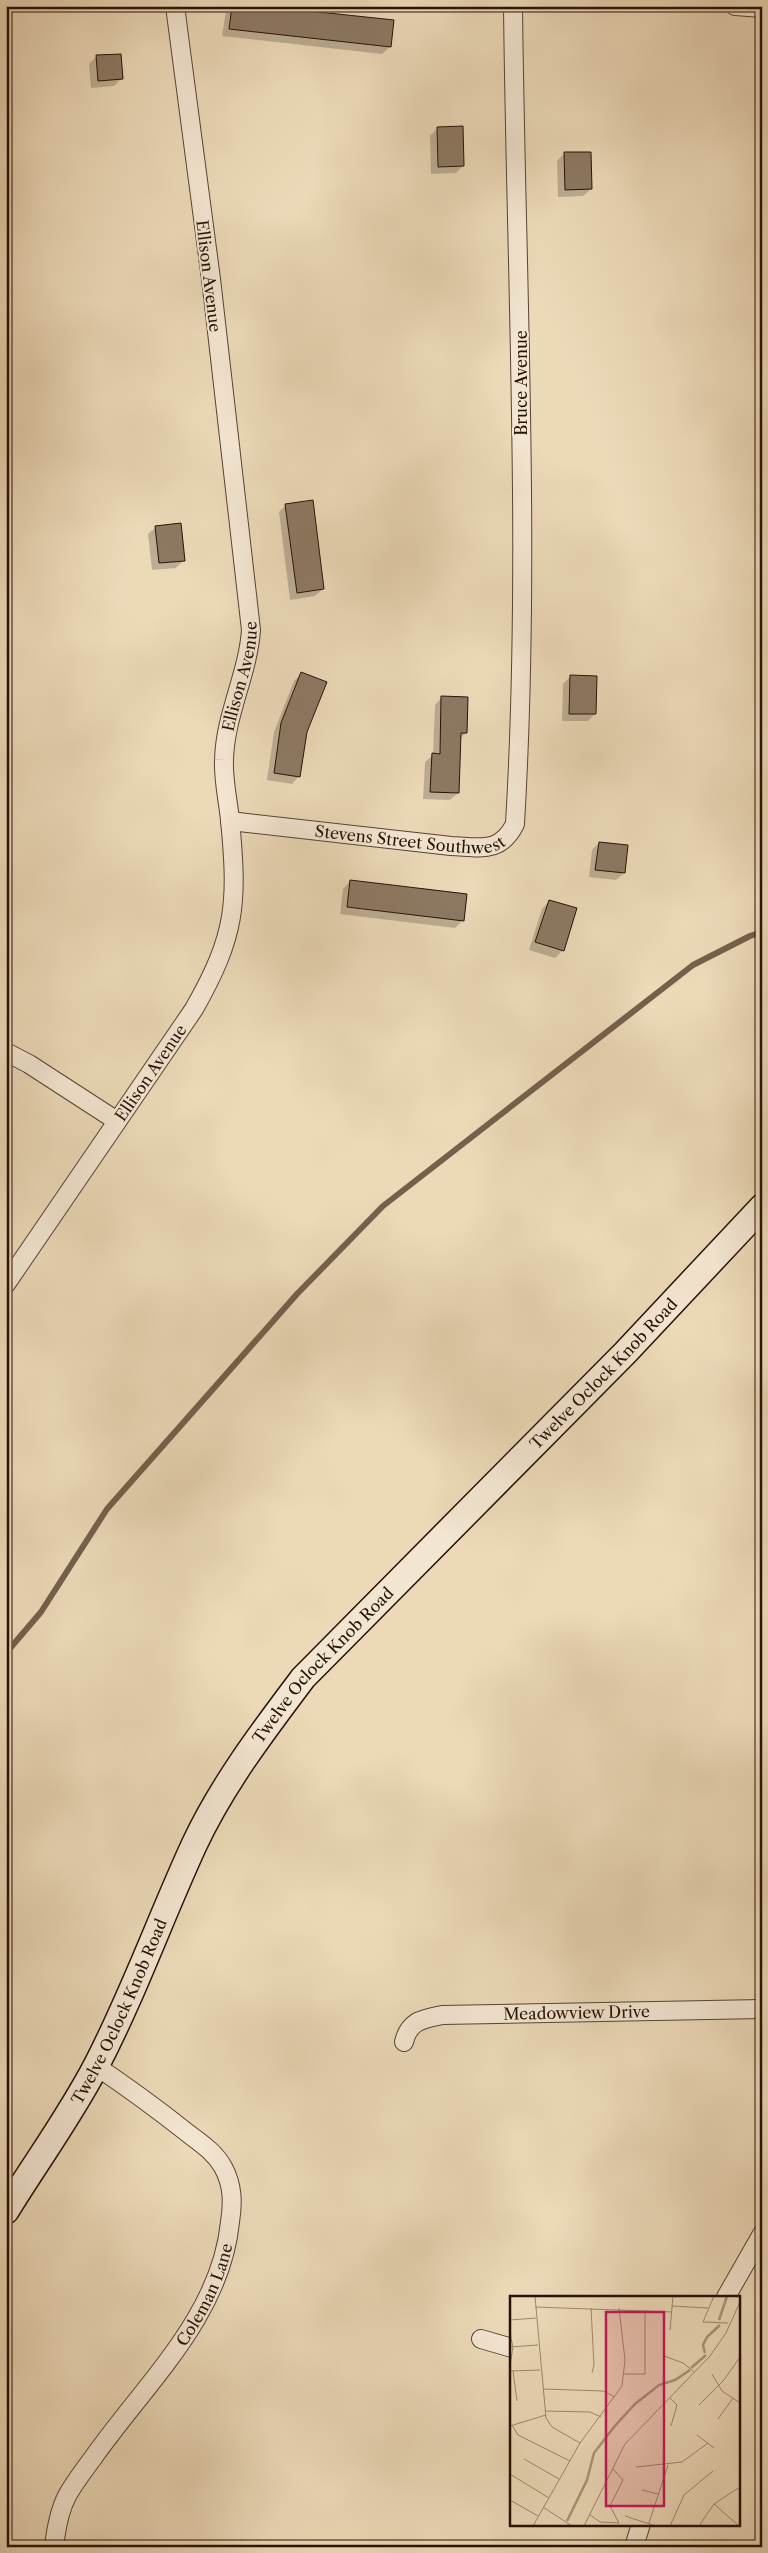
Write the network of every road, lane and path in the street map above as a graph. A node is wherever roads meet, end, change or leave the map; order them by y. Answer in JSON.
{"nodes":[{"id":1,"x":175,"y":6,"type":"edge"},
{"id":2,"x":513,"y":6,"type":"edge"},
{"id":3,"x":735,"y":6,"type":"edge"},
{"id":4,"x":762,"y":8,"type":"edge"},
{"id":5,"x":519,"y":760,"type":"joint"},
{"id":6,"x":230,"y":821,"type":"junction"},
{"id":7,"x":6,"y":1052,"type":"edge"},
{"id":8,"x":117,"y":1122,"type":"junction"},
{"id":9,"x":762,"y":1207,"type":"edge"},
{"id":10,"x":6,"y":1284,"type":"edge"},
{"id":11,"x":762,"y":2009,"type":"edge"},
{"id":12,"x":404,"y":2042,"type":"dead end"},
{"id":13,"x":96,"y":2066,"type":"junction"},
{"id":14,"x":6,"y":2211,"type":"edge"},
{"id":15,"x":762,"y":2234,"type":"edge"},
{"id":16,"x":727,"y":2296,"type":"edge"},
{"id":17,"x":481,"y":2339,"type":"dead end"},
{"id":18,"x":510,"y":2347,"type":"edge"},
{"id":19,"x":639,"y":2526,"type":"edge"},
{"id":20,"x":54,"y":2547,"type":"edge"},
{"id":21,"x":634,"y":2547,"type":"edge"}],
"edges":[{"from":1,"to":6,"type":"street","name":"Ellison Avenue"},
{"from":2,"to":5,"type":"street","name":"Bruce Avenue"},
{"from":3,"to":4,"type":"street"},
{"from":5,"to":6,"type":"street","name":"Stevens Street Southwest"},
{"from":6,"to":8,"type":"street","name":"Ellison Avenue"},
{"from":7,"to":8,"type":"street"},
{"from":8,"to":10,"type":"street","name":"Ellison Avenue"},
{"from":9,"to":13,"type":"street","name":"Twelve Oclock Knob Road"},
{"from":11,"to":12,"type":"street","name":"Meadowview Drive"},
{"from":13,"to":14,"type":"street","name":"Twelve Oclock Knob Road"},
{"from":13,"to":20,"type":"street","name":"Coleman Lane"},
{"from":15,"to":16,"type":"street"},
{"from":17,"to":18,"type":"street"},
{"from":19,"to":21,"type":"street"}]}
